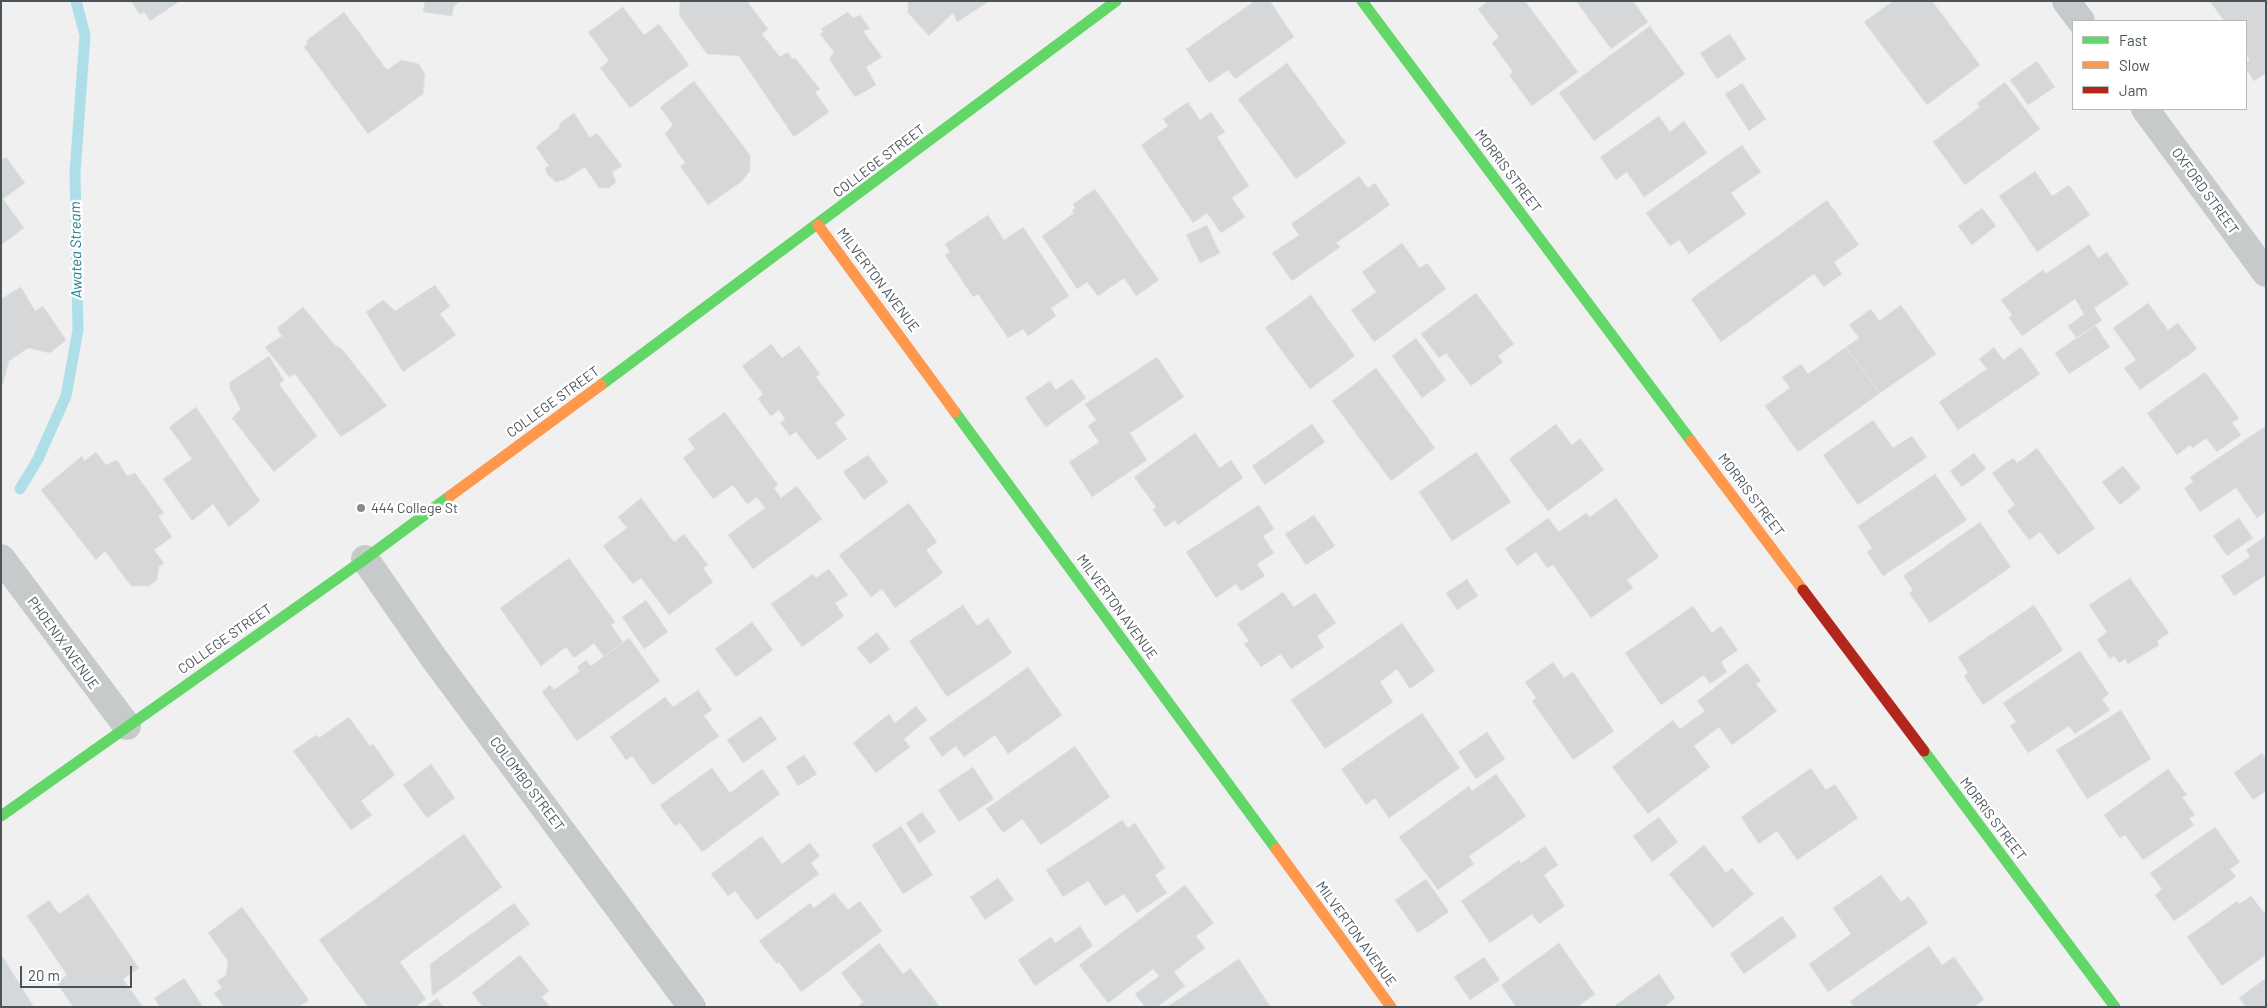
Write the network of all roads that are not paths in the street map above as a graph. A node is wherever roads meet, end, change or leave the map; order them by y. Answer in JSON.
{"nodes":[{"id":1,"x":1116,"y":1,"type":"edge"},
{"id":2,"x":1362,"y":1,"type":"edge"},
{"id":3,"x":2066,"y":1,"type":"edge"},
{"id":4,"x":2080,"y":20,"type":"edge"},
{"id":5,"x":2146,"y":110,"type":"edge"},
{"id":6,"x":818,"y":226,"type":"junction"},
{"id":7,"x":2266,"y":273,"type":"edge"},
{"id":8,"x":1,"y":558,"type":"edge"},
{"id":9,"x":365,"y":559,"type":"junction"},
{"id":10,"x":127,"y":726,"type":"junction"},
{"id":11,"x":1,"y":816,"type":"edge"},
{"id":12,"x":692,"y":1007,"type":"edge"},
{"id":13,"x":1390,"y":1007,"type":"edge"},
{"id":14,"x":2115,"y":1007,"type":"edge"}],
"edges":[{"from":1,"to":6,"type":"street","name":"COLLEGE STREET"},
{"from":2,"to":14,"type":"street","name":"MORRIS STREET"},
{"from":3,"to":4,"type":"street"},
{"from":5,"to":7,"type":"street","name":"OXFORD STREET"},
{"from":6,"to":9,"type":"street","name":"COLLEGE STREET"},
{"from":6,"to":13,"type":"street","name":"MILVERTON AVENUE"},
{"from":8,"to":10,"type":"street","name":"PHOENIX AVENUE"},
{"from":9,"to":10,"type":"street","name":"COLLEGE STREET"},
{"from":9,"to":12,"type":"street","name":"COLOMBO STREET"},
{"from":10,"to":11,"type":"street","name":"COLLEGE STREET"}]}
